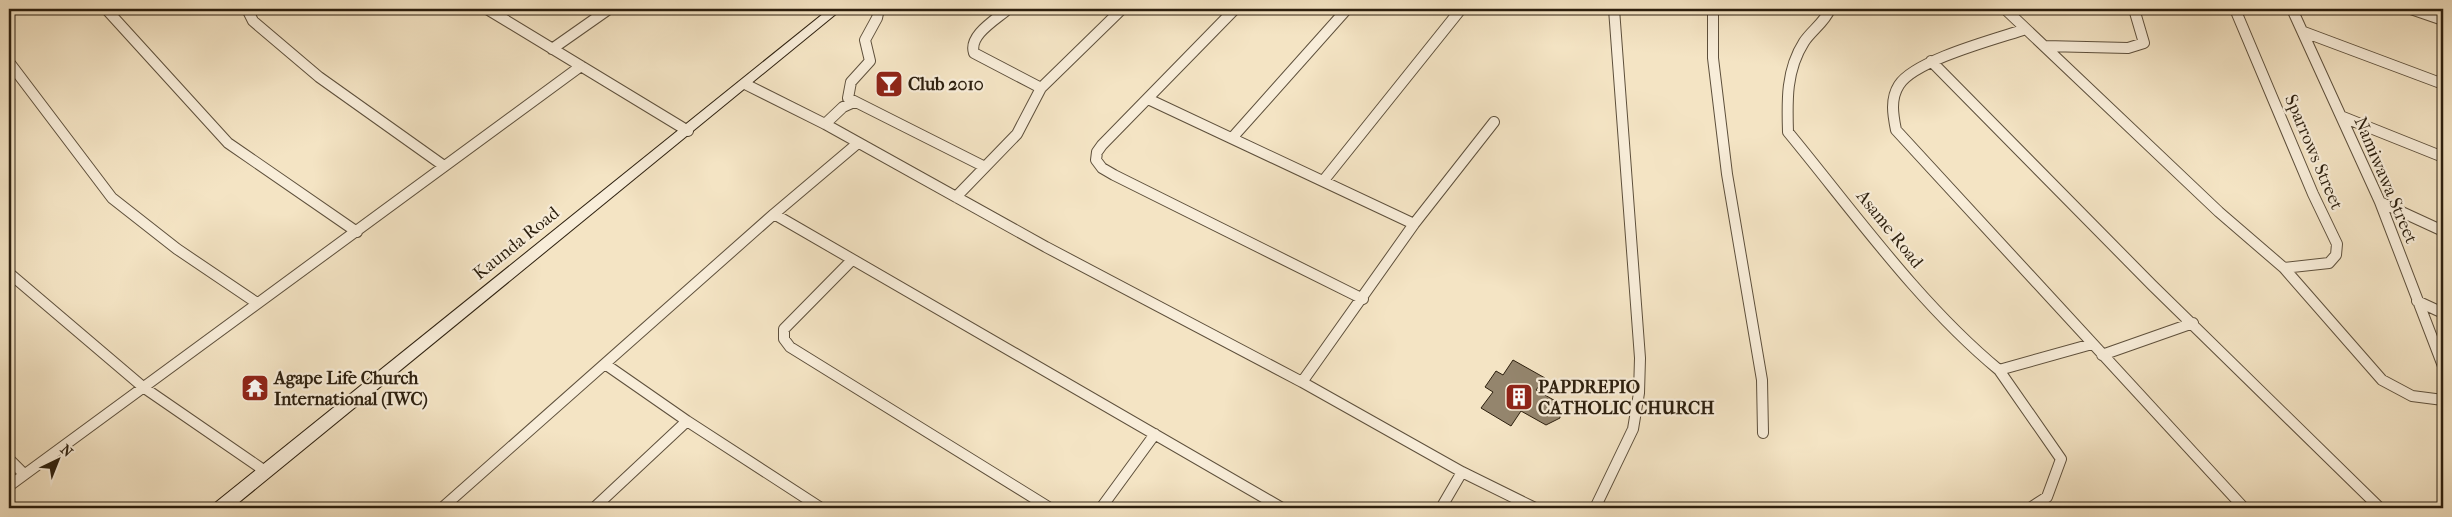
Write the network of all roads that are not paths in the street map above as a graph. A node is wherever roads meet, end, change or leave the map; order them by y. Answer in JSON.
{"nodes":[{"id":1,"x":106,"y":9,"type":"edge"},
{"id":2,"x":247,"y":9,"type":"edge"},
{"id":3,"x":487,"y":9,"type":"edge"},
{"id":4,"x":609,"y":9,"type":"edge"},
{"id":5,"x":836,"y":9,"type":"edge"},
{"id":6,"x":879,"y":9,"type":"edge"},
{"id":7,"x":1008,"y":9,"type":"edge"},
{"id":8,"x":1122,"y":9,"type":"edge"},
{"id":9,"x":1235,"y":9,"type":"edge"},
{"id":10,"x":1347,"y":9,"type":"edge"},
{"id":11,"x":1461,"y":9,"type":"edge"},
{"id":12,"x":1614,"y":9,"type":"edge"},
{"id":13,"x":1713,"y":9,"type":"edge"},
{"id":14,"x":1830,"y":9,"type":"edge"},
{"id":15,"x":2005,"y":9,"type":"edge"},
{"id":16,"x":2134,"y":9,"type":"edge"},
{"id":17,"x":2235,"y":9,"type":"edge"},
{"id":18,"x":2292,"y":9,"type":"edge"},
{"id":19,"x":2412,"y":9,"type":"edge"},
{"id":20,"x":2443,"y":20,"type":"edge"},
{"id":21,"x":2026,"y":29,"type":"junction"},
{"id":22,"x":2304,"y":32,"type":"junction"},
{"id":23,"x":2045,"y":46,"type":"junction"},
{"id":24,"x":552,"y":49,"type":"junction"},
{"id":25,"x":1931,"y":61,"type":"junction"},
{"id":26,"x":9,"y":62,"type":"edge"},
{"id":27,"x":581,"y":66,"type":"junction"},
{"id":28,"x":745,"y":84,"type":"junction"},
{"id":29,"x":2443,"y":84,"type":"edge"},
{"id":30,"x":1041,"y":88,"type":"junction"},
{"id":31,"x":1148,"y":99,"type":"junction"},
{"id":32,"x":854,"y":102,"type":"junction"},
{"id":33,"x":2343,"y":117,"type":"junction"},
{"id":34,"x":1494,"y":122,"type":"dead end"},
{"id":35,"x":825,"y":124,"type":"junction"},
{"id":36,"x":688,"y":131,"type":"junction"},
{"id":37,"x":1232,"y":138,"type":"junction"},
{"id":38,"x":858,"y":143,"type":"junction"},
{"id":39,"x":2443,"y":157,"type":"edge"},
{"id":40,"x":444,"y":166,"type":"junction"},
{"id":41,"x":985,"y":168,"type":"junction"},
{"id":42,"x":1324,"y":180,"type":"junction"},
{"id":43,"x":956,"y":197,"type":"junction"},
{"id":44,"x":2380,"y":202,"type":"junction"},
{"id":45,"x":774,"y":214,"type":"junction"},
{"id":46,"x":1414,"y":224,"type":"junction"},
{"id":47,"x":2443,"y":231,"type":"edge"},
{"id":48,"x":357,"y":232,"type":"junction"},
{"id":49,"x":852,"y":260,"type":"junction"},
{"id":50,"x":2284,"y":268,"type":"junction"},
{"id":51,"x":9,"y":273,"type":"edge"},
{"id":52,"x":1363,"y":299,"type":"junction"},
{"id":53,"x":2418,"y":301,"type":"junction"},
{"id":54,"x":257,"y":303,"type":"junction"},
{"id":55,"x":2443,"y":313,"type":"edge"},
{"id":56,"x":2194,"y":323,"type":"junction"},
{"id":57,"x":2092,"y":344,"type":"junction"},
{"id":58,"x":2102,"y":355,"type":"junction"},
{"id":59,"x":605,"y":364,"type":"junction"},
{"id":60,"x":2443,"y":366,"type":"edge"},
{"id":61,"x":1999,"y":370,"type":"junction"},
{"id":62,"x":1302,"y":382,"type":"junction"},
{"id":63,"x":143,"y":387,"type":"junction"},
{"id":64,"x":2443,"y":400,"type":"edge"},
{"id":65,"x":687,"y":421,"type":"junction"},
{"id":66,"x":1763,"y":433,"type":"dead end"},
{"id":67,"x":1155,"y":434,"type":"junction"},
{"id":68,"x":9,"y":459,"type":"edge"},
{"id":69,"x":265,"y":471,"type":"junction"},
{"id":70,"x":1462,"y":472,"type":"junction"},
{"id":71,"x":24,"y":474,"type":"junction"},
{"id":72,"x":9,"y":486,"type":"edge"},
{"id":73,"x":221,"y":508,"type":"edge"},
{"id":74,"x":442,"y":508,"type":"edge"},
{"id":75,"x":594,"y":508,"type":"edge"},
{"id":76,"x":821,"y":508,"type":"edge"},
{"id":77,"x":1050,"y":508,"type":"edge"},
{"id":78,"x":1101,"y":508,"type":"edge"},
{"id":79,"x":1282,"y":508,"type":"edge"},
{"id":80,"x":1441,"y":508,"type":"edge"},
{"id":81,"x":1535,"y":508,"type":"edge"},
{"id":82,"x":1595,"y":508,"type":"edge"},
{"id":83,"x":2030,"y":508,"type":"edge"},
{"id":84,"x":2244,"y":508,"type":"edge"},
{"id":85,"x":2380,"y":508,"type":"edge"}],
"edges":[{"from":1,"to":48,"type":"street"},
{"from":2,"to":40,"type":"street"},
{"from":3,"to":24,"type":"street"},
{"from":4,"to":24,"type":"street"},
{"from":5,"to":28,"type":"main road","name":"Kaunda Road"},
{"from":6,"to":32,"type":"street"},
{"from":7,"to":30,"type":"street"},
{"from":8,"to":30,"type":"street"},
{"from":9,"to":31,"type":"street"},
{"from":10,"to":37,"type":"street"},
{"from":11,"to":42,"type":"street"},
{"from":12,"to":82,"type":"street"},
{"from":13,"to":66,"type":"street"},
{"from":14,"to":61,"type":"street","name":"Asame Road"},
{"from":15,"to":21,"type":"street"},
{"from":16,"to":23,"type":"street"},
{"from":17,"to":50,"type":"street","name":"Sparrows Street"},
{"from":18,"to":22,"type":"street","name":"Namiwawa Street"},
{"from":19,"to":20,"type":"street"},
{"from":21,"to":23,"type":"street"},
{"from":21,"to":25,"type":"street"},
{"from":22,"to":29,"type":"street"},
{"from":22,"to":33,"type":"street","name":"Namiwawa Street"},
{"from":23,"to":50,"type":"street"},
{"from":24,"to":27,"type":"street"},
{"from":25,"to":56,"type":"street"},
{"from":25,"to":57,"type":"street"},
{"from":26,"to":54,"type":"street"},
{"from":27,"to":36,"type":"street"},
{"from":27,"to":40,"type":"street"},
{"from":28,"to":35,"type":"street"},
{"from":28,"to":36,"type":"main road","name":"Kaunda Road"},
{"from":30,"to":41,"type":"street"},
{"from":31,"to":37,"type":"street"},
{"from":31,"to":52,"type":"street"},
{"from":32,"to":35,"type":"street"},
{"from":32,"to":41,"type":"street"},
{"from":33,"to":39,"type":"street"},
{"from":33,"to":44,"type":"street","name":"Namiwawa Street"},
{"from":34,"to":46,"type":"street"},
{"from":35,"to":38,"type":"street"},
{"from":36,"to":69,"type":"main road","name":"Kaunda Road"},
{"from":37,"to":42,"type":"street"},
{"from":38,"to":43,"type":"street"},
{"from":38,"to":45,"type":"street"},
{"from":40,"to":48,"type":"street"},
{"from":41,"to":43,"type":"street"},
{"from":42,"to":46,"type":"street"},
{"from":43,"to":62,"type":"street"},
{"from":44,"to":47,"type":"street"},
{"from":44,"to":53,"type":"street","name":"Namiwawa Street"},
{"from":45,"to":49,"type":"street"},
{"from":45,"to":59,"type":"street"},
{"from":46,"to":52,"type":"street"},
{"from":48,"to":54,"type":"street"},
{"from":49,"to":67,"type":"street"},
{"from":49,"to":77,"type":"street"},
{"from":50,"to":64,"type":"street"},
{"from":51,"to":63,"type":"street"},
{"from":52,"to":62,"type":"street"},
{"from":53,"to":55,"type":"street"},
{"from":53,"to":60,"type":"street","name":"Namiwawa Street"},
{"from":54,"to":63,"type":"street"},
{"from":56,"to":58,"type":"street"},
{"from":56,"to":85,"type":"street"},
{"from":57,"to":58,"type":"street"},
{"from":57,"to":61,"type":"street"},
{"from":58,"to":84,"type":"street"},
{"from":59,"to":65,"type":"street"},
{"from":59,"to":74,"type":"street"},
{"from":61,"to":83,"type":"street","name":"Asame Road"},
{"from":62,"to":70,"type":"street"},
{"from":63,"to":69,"type":"street"},
{"from":63,"to":71,"type":"street"},
{"from":65,"to":75,"type":"street"},
{"from":65,"to":76,"type":"street"},
{"from":67,"to":78,"type":"street"},
{"from":67,"to":79,"type":"street"},
{"from":68,"to":71,"type":"street"},
{"from":69,"to":73,"type":"main road","name":"Kaunda Road"},
{"from":70,"to":80,"type":"street"},
{"from":70,"to":81,"type":"street"},
{"from":71,"to":72,"type":"street"}]}
